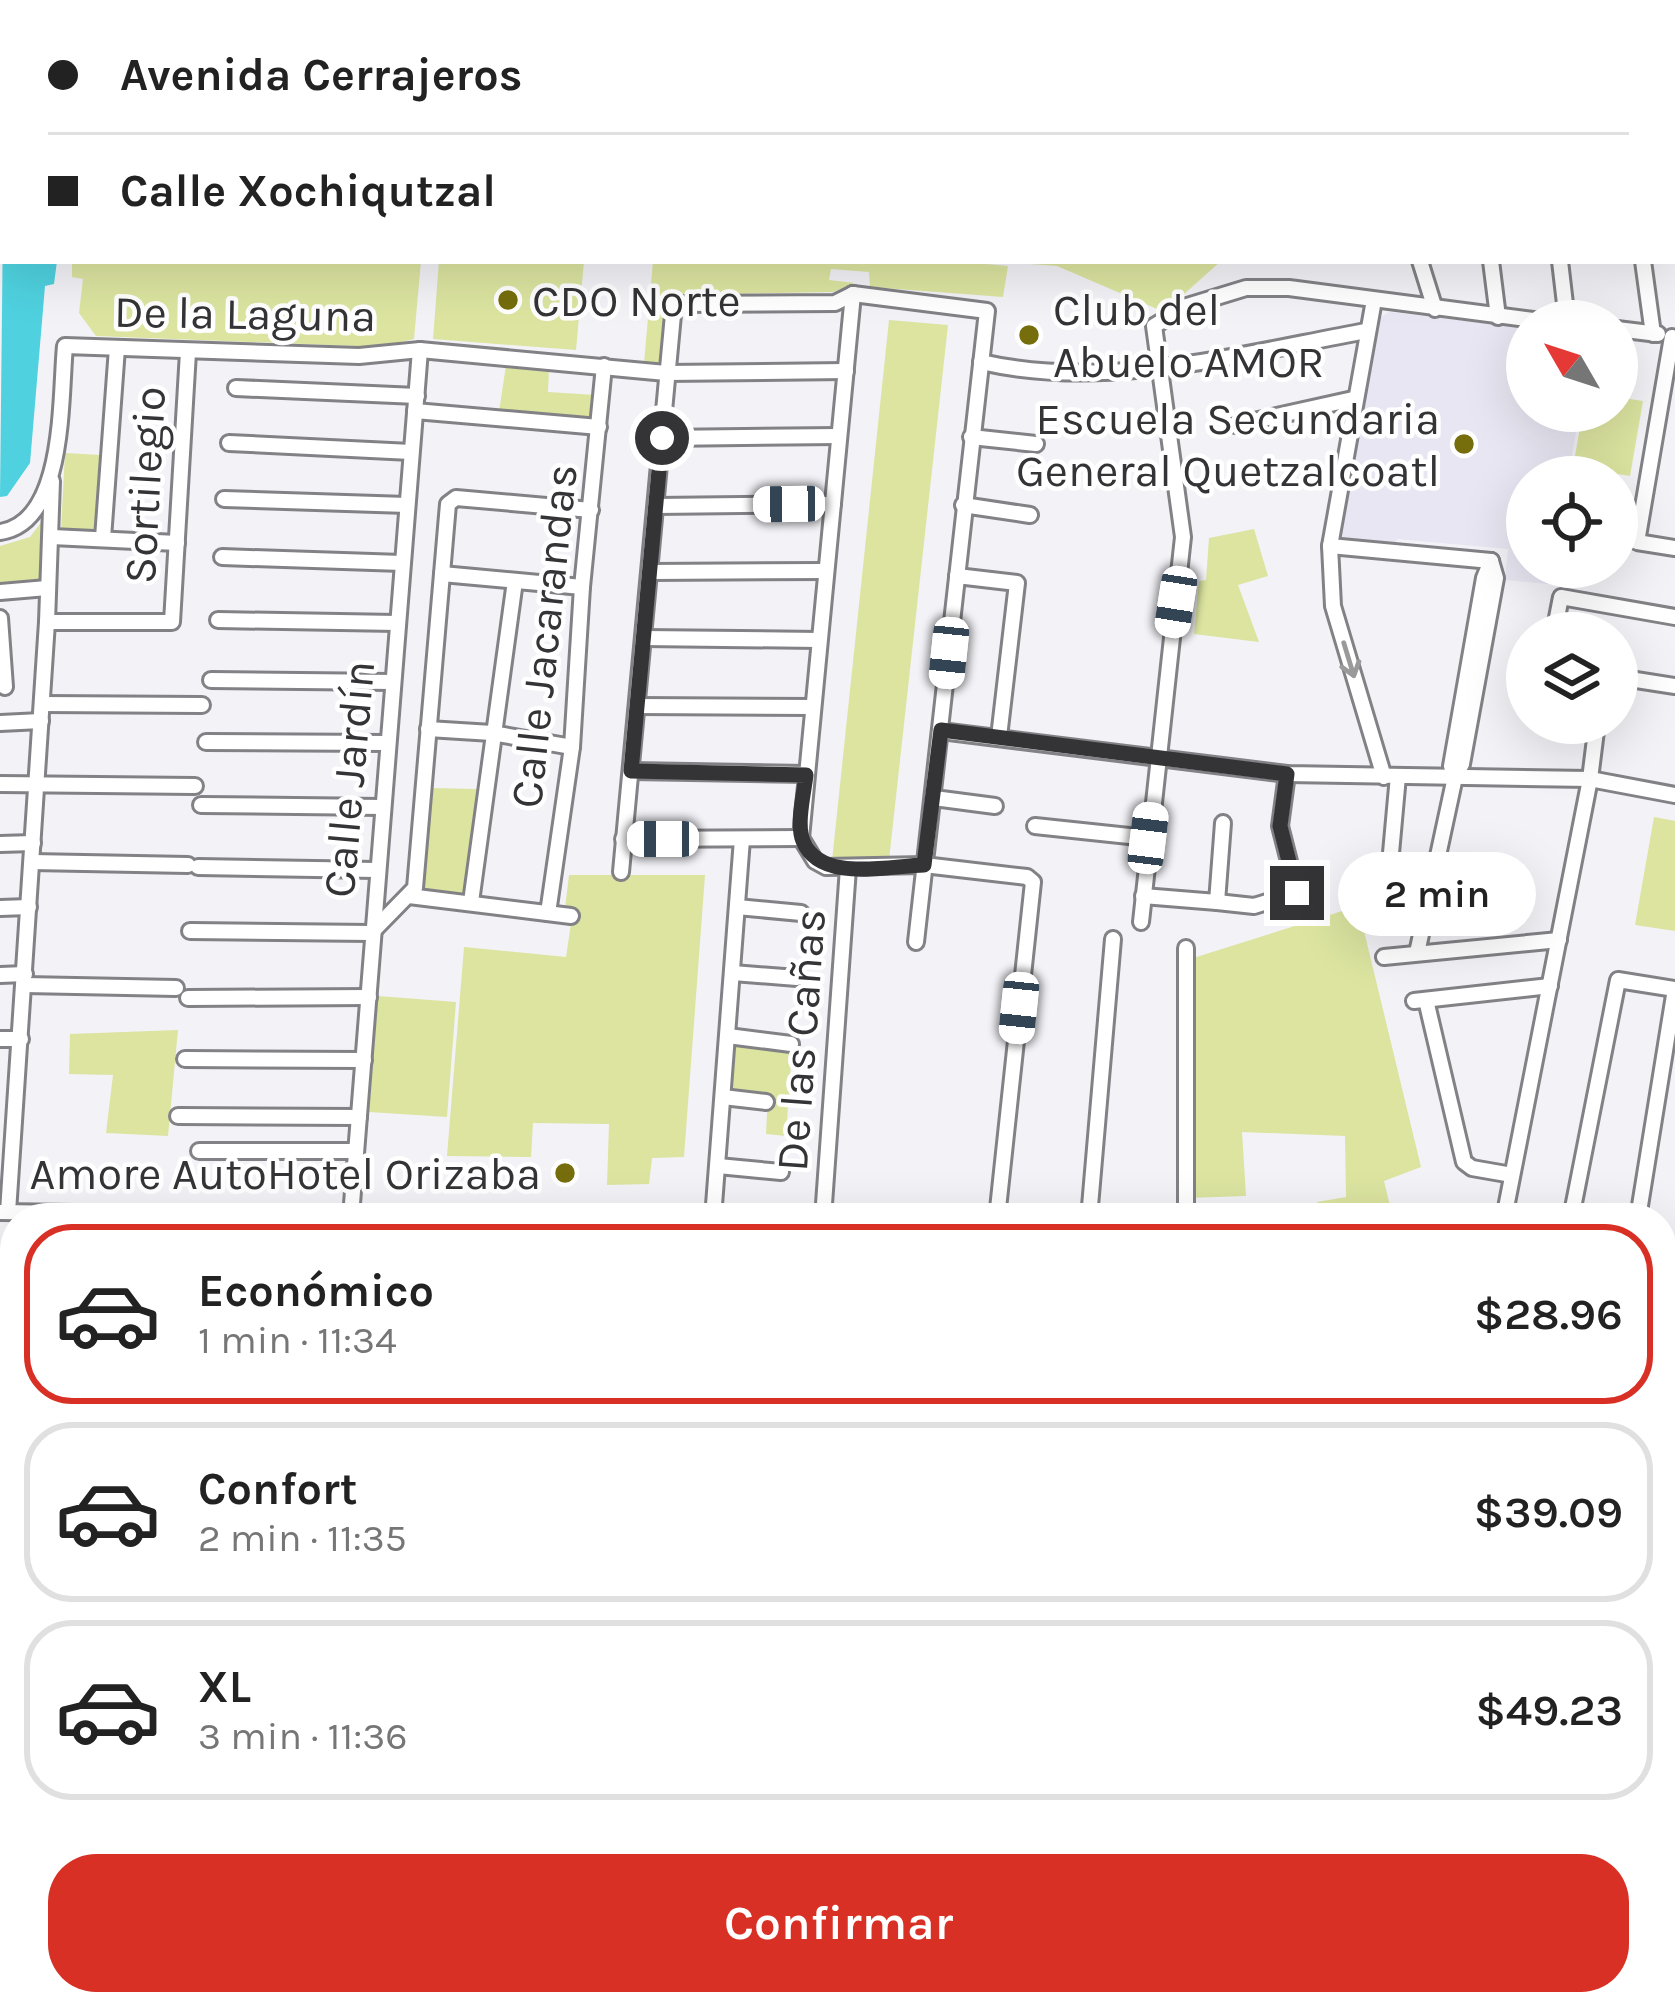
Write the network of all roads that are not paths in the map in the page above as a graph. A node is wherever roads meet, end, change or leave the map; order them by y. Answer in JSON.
{"nodes":[{"id":1,"x":1421,"y":264,"type":"edge"},
{"id":2,"x":1491,"y":264,"type":"edge"},
{"id":3,"x":1560,"y":264,"type":"edge"},
{"id":4,"x":1643,"y":264,"type":"edge"},
{"id":5,"x":854,"y":294,"type":"junction"},
{"id":6,"x":1374,"y":300,"type":"junction"},
{"id":7,"x":1565,"y":300,"type":"edge"},
{"id":8,"x":1435,"y":309,"type":"junction"},
{"id":9,"x":1498,"y":317,"type":"junction"},
{"id":10,"x":1506,"y":318,"type":"edge"},
{"id":11,"x":1366,"y":331,"type":"junction"},
{"id":12,"x":1638,"y":332,"type":"edge"},
{"id":13,"x":1653,"y":334,"type":"junction"},
{"id":14,"x":1673,"y":337,"type":"edge"},
{"id":15,"x":117,"y":347,"type":"junction"},
{"id":16,"x":188,"y":352,"type":"junction"},
{"id":17,"x":420,"y":354,"type":"junction"},
{"id":18,"x":981,"y":362,"type":"junction"},
{"id":19,"x":604,"y":366,"type":"junction"},
{"id":20,"x":1160,"y":369,"type":"junction"},
{"id":21,"x":845,"y":370,"type":"junction"},
{"id":22,"x":666,"y":373,"type":"junction"},
{"id":23,"x":236,"y":388,"type":"dead end"},
{"id":24,"x":1354,"y":399,"type":"junction"},
{"id":25,"x":416,"y":403,"type":"junction"},
{"id":26,"x":1236,"y":425,"type":"dead end"},
{"id":27,"x":599,"y":427,"type":"junction"},
{"id":28,"x":839,"y":436,"type":"junction"},
{"id":29,"x":971,"y":437,"type":"junction"},
{"id":30,"x":662,"y":438,"type":"junction"},
{"id":31,"x":229,"y":443,"type":"dead end"},
{"id":32,"x":1036,"y":444,"type":"dead end"},
{"id":33,"x":411,"y":452,"type":"junction"},
{"id":34,"x":52,"y":476,"type":"junction"},
{"id":35,"x":224,"y":500,"type":"dead end"},
{"id":36,"x":833,"y":504,"type":"junction"},
{"id":37,"x":407,"y":505,"type":"junction"},
{"id":38,"x":964,"y":505,"type":"junction"},
{"id":39,"x":656,"y":506,"type":"junction"},
{"id":40,"x":591,"y":510,"type":"junction"},
{"id":41,"x":1030,"y":515,"type":"dead end"},
{"id":42,"x":0,"y":532,"type":"edge"},
{"id":43,"x":52,"y":537,"type":"junction"},
{"id":44,"x":103,"y":538,"type":"junction"},
{"id":45,"x":176,"y":543,"type":"junction"},
{"id":46,"x":1330,"y":546,"type":"junction"},
{"id":47,"x":1675,"y":548,"type":"edge"},
{"id":48,"x":222,"y":557,"type":"dead end"},
{"id":49,"x":402,"y":563,"type":"junction"},
{"id":50,"x":826,"y":571,"type":"junction"},
{"id":51,"x":650,"y":572,"type":"junction"},
{"id":52,"x":442,"y":574,"type":"junction"},
{"id":53,"x":957,"y":576,"type":"junction"},
{"id":54,"x":515,"y":581,"type":"junction"},
{"id":55,"x":582,"y":587,"type":"junction"},
{"id":56,"x":47,"y":588,"type":"junction"},
{"id":57,"x":0,"y":592,"type":"edge"},
{"id":58,"x":1558,"y":612,"type":"edge"},
{"id":59,"x":1675,"y":616,"type":"edge"},
{"id":60,"x":0,"y":618,"type":"edge"},
{"id":61,"x":218,"y":620,"type":"dead end"},
{"id":62,"x":47,"y":622,"type":"junction"},
{"id":63,"x":397,"y":623,"type":"junction"},
{"id":64,"x":643,"y":638,"type":"junction"},
{"id":65,"x":819,"y":640,"type":"junction"},
{"id":66,"x":211,"y":680,"type":"dead end"},
{"id":67,"x":1638,"y":680,"type":"edge"},
{"id":68,"x":392,"y":682,"type":"junction"},
{"id":69,"x":1675,"y":686,"type":"edge"},
{"id":70,"x":5,"y":687,"type":"dead end"},
{"id":71,"x":42,"y":704,"type":"junction"},
{"id":72,"x":202,"y":705,"type":"dead end"},
{"id":73,"x":637,"y":706,"type":"junction"},
{"id":74,"x":813,"y":707,"type":"junction"},
{"id":75,"x":41,"y":721,"type":"junction"},
{"id":76,"x":0,"y":723,"type":"edge"},
{"id":77,"x":428,"y":729,"type":"junction"},
{"id":78,"x":941,"y":730,"type":"junction"},
{"id":79,"x":492,"y":734,"type":"junction"},
{"id":80,"x":999,"y":737,"type":"junction"},
{"id":81,"x":206,"y":742,"type":"dead end"},
{"id":82,"x":387,"y":743,"type":"junction"},
{"id":83,"x":1594,"y":744,"type":"edge"},
{"id":84,"x":572,"y":747,"type":"junction"},
{"id":85,"x":1158,"y":758,"type":"junction"},
{"id":86,"x":631,"y":771,"type":"junction"},
{"id":87,"x":1287,"y":774,"type":"junction"},
{"id":88,"x":806,"y":775,"type":"junction"},
{"id":89,"x":1391,"y":777,"type":"junction"},
{"id":90,"x":1455,"y":777,"type":"junction"},
{"id":91,"x":1590,"y":779,"type":"junction"},
{"id":92,"x":38,"y":782,"type":"junction"},
{"id":93,"x":0,"y":784,"type":"edge"},
{"id":94,"x":195,"y":786,"type":"dead end"},
{"id":95,"x":1675,"y":795,"type":"edge"},
{"id":96,"x":934,"y":798,"type":"junction"},
{"id":97,"x":201,"y":805,"type":"dead end"},
{"id":98,"x":994,"y":806,"type":"dead end"},
{"id":99,"x":381,"y":807,"type":"junction"},
{"id":100,"x":1223,"y":823,"type":"dead end"},
{"id":101,"x":1035,"y":826,"type":"dead end"},
{"id":102,"x":742,"y":838,"type":"junction"},
{"id":103,"x":801,"y":838,"type":"junction"},
{"id":104,"x":1148,"y":838,"type":"junction"},
{"id":105,"x":623,"y":839,"type":"junction"},
{"id":106,"x":33,"y":843,"type":"junction"},
{"id":107,"x":0,"y":844,"type":"edge"},
{"id":108,"x":32,"y":862,"type":"junction"},
{"id":109,"x":1390,"y":864,"type":"dead end"},
{"id":110,"x":924,"y":865,"type":"junction"},
{"id":111,"x":848,"y":868,"type":"junction"},
{"id":112,"x":376,"y":870,"type":"junction"},
{"id":113,"x":621,"y":872,"type":"dead end"},
{"id":114,"x":1297,"y":893,"type":"junction"},
{"id":115,"x":409,"y":896,"type":"junction"},
{"id":116,"x":1143,"y":896,"type":"junction"},
{"id":117,"x":471,"y":902,"type":"junction"},
{"id":118,"x":1217,"y":902,"type":"junction"},
{"id":119,"x":29,"y":907,"type":"junction"},
{"id":120,"x":737,"y":907,"type":"junction"},
{"id":121,"x":0,"y":908,"type":"edge"},
{"id":122,"x":548,"y":913,"type":"junction"},
{"id":123,"x":801,"y":913,"type":"dead end"},
{"id":124,"x":1301,"y":915,"type":"dead end"},
{"id":125,"x":571,"y":916,"type":"dead end"},
{"id":126,"x":1141,"y":922,"type":"dead end"},
{"id":127,"x":190,"y":932,"type":"dead end"},
{"id":128,"x":371,"y":933,"type":"junction"},
{"id":129,"x":1112,"y":939,"type":"dead end"},
{"id":130,"x":1558,"y":940,"type":"junction"},
{"id":131,"x":916,"y":942,"type":"dead end"},
{"id":132,"x":1186,"y":948,"type":"dead end"},
{"id":133,"x":1417,"y":953,"type":"junction"},
{"id":134,"x":1384,"y":957,"type":"dead end"},
{"id":135,"x":733,"y":973,"type":"junction"},
{"id":136,"x":0,"y":975,"type":"edge"},
{"id":137,"x":797,"y":978,"type":"dead end"},
{"id":138,"x":25,"y":979,"type":"junction"},
{"id":139,"x":1550,"y":986,"type":"junction"},
{"id":140,"x":1675,"y":989,"type":"edge"},
{"id":141,"x":369,"y":998,"type":"junction"},
{"id":142,"x":728,"y":1036,"type":"junction"},
{"id":143,"x":0,"y":1039,"type":"edge"},
{"id":144,"x":21,"y":1039,"type":"junction"},
{"id":145,"x":791,"y":1044,"type":"dead end"},
{"id":146,"x":185,"y":1059,"type":"dead end"},
{"id":147,"x":364,"y":1060,"type":"junction"},
{"id":148,"x":724,"y":1097,"type":"junction"},
{"id":149,"x":8,"y":1099,"type":"edge"},
{"id":150,"x":766,"y":1102,"type":"dead end"},
{"id":151,"x":178,"y":1116,"type":"dead end"},
{"id":152,"x":358,"y":1118,"type":"junction"},
{"id":153,"x":200,"y":1151,"type":"dead end"},
{"id":154,"x":355,"y":1151,"type":"junction"},
{"id":155,"x":5,"y":1155,"type":"edge"},
{"id":156,"x":718,"y":1166,"type":"junction"},
{"id":157,"x":781,"y":1172,"type":"dead end"},
{"id":158,"x":1512,"y":1174,"type":"junction"},
{"id":159,"x":4,"y":1203,"type":"edge"},
{"id":160,"x":352,"y":1203,"type":"edge"},
{"id":161,"x":714,"y":1203,"type":"edge"},
{"id":162,"x":825,"y":1203,"type":"edge"},
{"id":163,"x":999,"y":1203,"type":"edge"},
{"id":164,"x":1090,"y":1203,"type":"edge"},
{"id":165,"x":1186,"y":1203,"type":"edge"},
{"id":166,"x":1507,"y":1203,"type":"edge"},
{"id":167,"x":1574,"y":1203,"type":"edge"},
{"id":168,"x":1640,"y":1203,"type":"edge"}],
"edges":[{"from":1,"to":8,"type":"street"},
{"from":2,"to":9,"type":"street"},
{"from":3,"to":7,"type":"street"},
{"from":4,"to":13,"type":"street"},
{"from":5,"to":18,"type":"street"},
{"from":5,"to":21,"type":"street"},
{"from":5,"to":22,"type":"street"},
{"from":6,"to":8,"type":"street"},
{"from":6,"to":11,"type":"street"},
{"from":6,"to":20,"type":"street"},
{"from":8,"to":9,"type":"street"},
{"from":9,"to":10,"type":"street"},
{"from":11,"to":20,"type":"street"},
{"from":11,"to":24,"type":"street"},
{"from":12,"to":13,"type":"street"},
{"from":13,"to":14,"type":"street"},
{"from":14,"to":47,"type":"street"},
{"from":15,"to":16,"type":"street","name":"De la Laguna"},
{"from":15,"to":34,"type":"street","name":"De la Laguna"},
{"from":15,"to":44,"type":"street"},
{"from":16,"to":17,"type":"street","name":"De la Laguna"},
{"from":16,"to":45,"type":"street","name":"Sortilegio"},
{"from":17,"to":19,"type":"street","name":"De la Laguna"},
{"from":17,"to":25,"type":"street","name":"Calle Jardín"},
{"from":18,"to":20,"type":"street"},
{"from":18,"to":29,"type":"street"},
{"from":19,"to":22,"type":"street","name":"De la Laguna"},
{"from":19,"to":27,"type":"street","name":"Calle Jacarandas"},
{"from":20,"to":85,"type":"street"},
{"from":21,"to":22,"type":"street","name":"De la Laguna"},
{"from":21,"to":28,"type":"street"},
{"from":22,"to":30,"type":"street"},
{"from":23,"to":25,"type":"street"},
{"from":24,"to":26,"type":"street"},
{"from":24,"to":46,"type":"street"},
{"from":25,"to":27,"type":"street"},
{"from":25,"to":33,"type":"street","name":"Calle Jardín"},
{"from":27,"to":40,"type":"street","name":"Calle Jacarandas"},
{"from":28,"to":30,"type":"street"},
{"from":28,"to":36,"type":"street"},
{"from":29,"to":32,"type":"street"},
{"from":29,"to":38,"type":"street"},
{"from":30,"to":39,"type":"street"},
{"from":31,"to":33,"type":"street"},
{"from":33,"to":37,"type":"street","name":"Calle Jardín"},
{"from":34,"to":42,"type":"street","name":"De la Laguna"},
{"from":34,"to":43,"type":"street"},
{"from":35,"to":37,"type":"street"},
{"from":36,"to":39,"type":"street"},
{"from":36,"to":50,"type":"street"},
{"from":37,"to":49,"type":"street","name":"Calle Jardín"},
{"from":38,"to":41,"type":"street"},
{"from":38,"to":53,"type":"street"},
{"from":39,"to":51,"type":"street"},
{"from":40,"to":52,"type":"street"},
{"from":40,"to":55,"type":"street","name":"Calle Jacarandas"},
{"from":43,"to":44,"type":"street"},
{"from":43,"to":56,"type":"street"},
{"from":44,"to":45,"type":"street"},
{"from":45,"to":62,"type":"street","name":"Sortilegio"},
{"from":46,"to":89,"type":"street","one_way":true},
{"from":46,"to":90,"type":"street"},
{"from":48,"to":49,"type":"street"},
{"from":49,"to":63,"type":"street","name":"Calle Jardín"},
{"from":50,"to":51,"type":"street"},
{"from":50,"to":65,"type":"street"},
{"from":51,"to":64,"type":"street"},
{"from":52,"to":54,"type":"street"},
{"from":52,"to":77,"type":"street"},
{"from":53,"to":78,"type":"street"},
{"from":53,"to":80,"type":"street"},
{"from":54,"to":55,"type":"street"},
{"from":54,"to":79,"type":"street"},
{"from":55,"to":84,"type":"street","name":"Calle Jacarandas"},
{"from":56,"to":57,"type":"street"},
{"from":56,"to":62,"type":"street"},
{"from":58,"to":59,"type":"street"},
{"from":60,"to":70,"type":"street"},
{"from":61,"to":63,"type":"street"},
{"from":62,"to":71,"type":"street"},
{"from":63,"to":68,"type":"street","name":"Calle Jardín"},
{"from":64,"to":65,"type":"street"},
{"from":64,"to":73,"type":"street"},
{"from":65,"to":74,"type":"street"},
{"from":66,"to":68,"type":"street"},
{"from":67,"to":69,"type":"street"},
{"from":68,"to":82,"type":"street","name":"Calle Jardín"},
{"from":71,"to":72,"type":"street"},
{"from":71,"to":75,"type":"street"},
{"from":73,"to":74,"type":"street"},
{"from":73,"to":86,"type":"street"},
{"from":74,"to":88,"type":"street"},
{"from":75,"to":76,"type":"street"},
{"from":75,"to":92,"type":"street"},
{"from":77,"to":79,"type":"street"},
{"from":77,"to":115,"type":"street"},
{"from":78,"to":80,"type":"street"},
{"from":78,"to":96,"type":"street"},
{"from":79,"to":84,"type":"street"},
{"from":79,"to":117,"type":"street"},
{"from":80,"to":85,"type":"street"},
{"from":81,"to":82,"type":"street"},
{"from":82,"to":99,"type":"street","name":"Calle Jardín"},
{"from":83,"to":91,"type":"street"},
{"from":84,"to":122,"type":"street","name":"Calle Jacarandas"},
{"from":85,"to":87,"type":"street"},
{"from":85,"to":104,"type":"street"},
{"from":86,"to":88,"type":"street"},
{"from":86,"to":105,"type":"street"},
{"from":87,"to":89,"type":"street"},
{"from":87,"to":114,"type":"street"},
{"from":88,"to":103,"type":"street"},
{"from":89,"to":90,"type":"street"},
{"from":89,"to":109,"type":"street"},
{"from":90,"to":91,"type":"street"},
{"from":90,"to":133,"type":"street"},
{"from":91,"to":95,"type":"street"},
{"from":91,"to":130,"type":"street"},
{"from":92,"to":93,"type":"street"},
{"from":92,"to":94,"type":"street"},
{"from":92,"to":106,"type":"street"},
{"from":96,"to":98,"type":"street"},
{"from":96,"to":110,"type":"street"},
{"from":97,"to":99,"type":"street"},
{"from":99,"to":112,"type":"street","name":"Calle Jardín"},
{"from":100,"to":118,"type":"street"},
{"from":101,"to":104,"type":"street"},
{"from":102,"to":103,"type":"street"},
{"from":102,"to":105,"type":"street"},
{"from":102,"to":120,"type":"street"},
{"from":103,"to":111,"type":"street"},
{"from":104,"to":116,"type":"street"},
{"from":105,"to":113,"type":"street"},
{"from":106,"to":107,"type":"street"},
{"from":106,"to":108,"type":"street"},
{"from":108,"to":112,"type":"street"},
{"from":108,"to":119,"type":"street"},
{"from":110,"to":111,"type":"street"},
{"from":110,"to":131,"type":"street"},
{"from":110,"to":163,"type":"street"},
{"from":111,"to":162,"type":"street","name":"De las Cañas"},
{"from":112,"to":128,"type":"street","name":"Calle Jardín"},
{"from":114,"to":118,"type":"street"},
{"from":114,"to":124,"type":"street"},
{"from":115,"to":117,"type":"street"},
{"from":115,"to":128,"type":"street"},
{"from":116,"to":118,"type":"street"},
{"from":116,"to":126,"type":"street"},
{"from":117,"to":122,"type":"street"},
{"from":119,"to":121,"type":"street"},
{"from":119,"to":138,"type":"street"},
{"from":120,"to":123,"type":"street"},
{"from":120,"to":135,"type":"street"},
{"from":122,"to":125,"type":"street"},
{"from":127,"to":128,"type":"street"},
{"from":128,"to":141,"type":"street","name":"Calle Jardín"},
{"from":129,"to":164,"type":"street"},
{"from":130,"to":133,"type":"street"},
{"from":130,"to":139,"type":"street"},
{"from":132,"to":165,"type":"street"},
{"from":133,"to":134,"type":"street"},
{"from":135,"to":137,"type":"street"},
{"from":135,"to":142,"type":"street"},
{"from":136,"to":138,"type":"street"},
{"from":138,"to":141,"type":"street"},
{"from":138,"to":144,"type":"street"},
{"from":139,"to":158,"type":"street"},
{"from":139,"to":158,"type":"street"},
{"from":140,"to":167,"type":"street"},
{"from":140,"to":168,"type":"street"},
{"from":141,"to":147,"type":"street","name":"Calle Jardín"},
{"from":142,"to":145,"type":"street"},
{"from":142,"to":148,"type":"street"},
{"from":143,"to":144,"type":"street"},
{"from":144,"to":149,"type":"street"},
{"from":146,"to":147,"type":"street"},
{"from":147,"to":152,"type":"street","name":"Calle Jardín"},
{"from":148,"to":150,"type":"street"},
{"from":148,"to":156,"type":"street"},
{"from":149,"to":155,"type":"street"},
{"from":151,"to":152,"type":"street"},
{"from":152,"to":154,"type":"street","name":"Calle Jardín"},
{"from":153,"to":154,"type":"street"},
{"from":154,"to":160,"type":"street","name":"Calle Jardín"},
{"from":155,"to":159,"type":"street"},
{"from":156,"to":157,"type":"street"},
{"from":156,"to":161,"type":"street"},
{"from":158,"to":166,"type":"street"}]}
